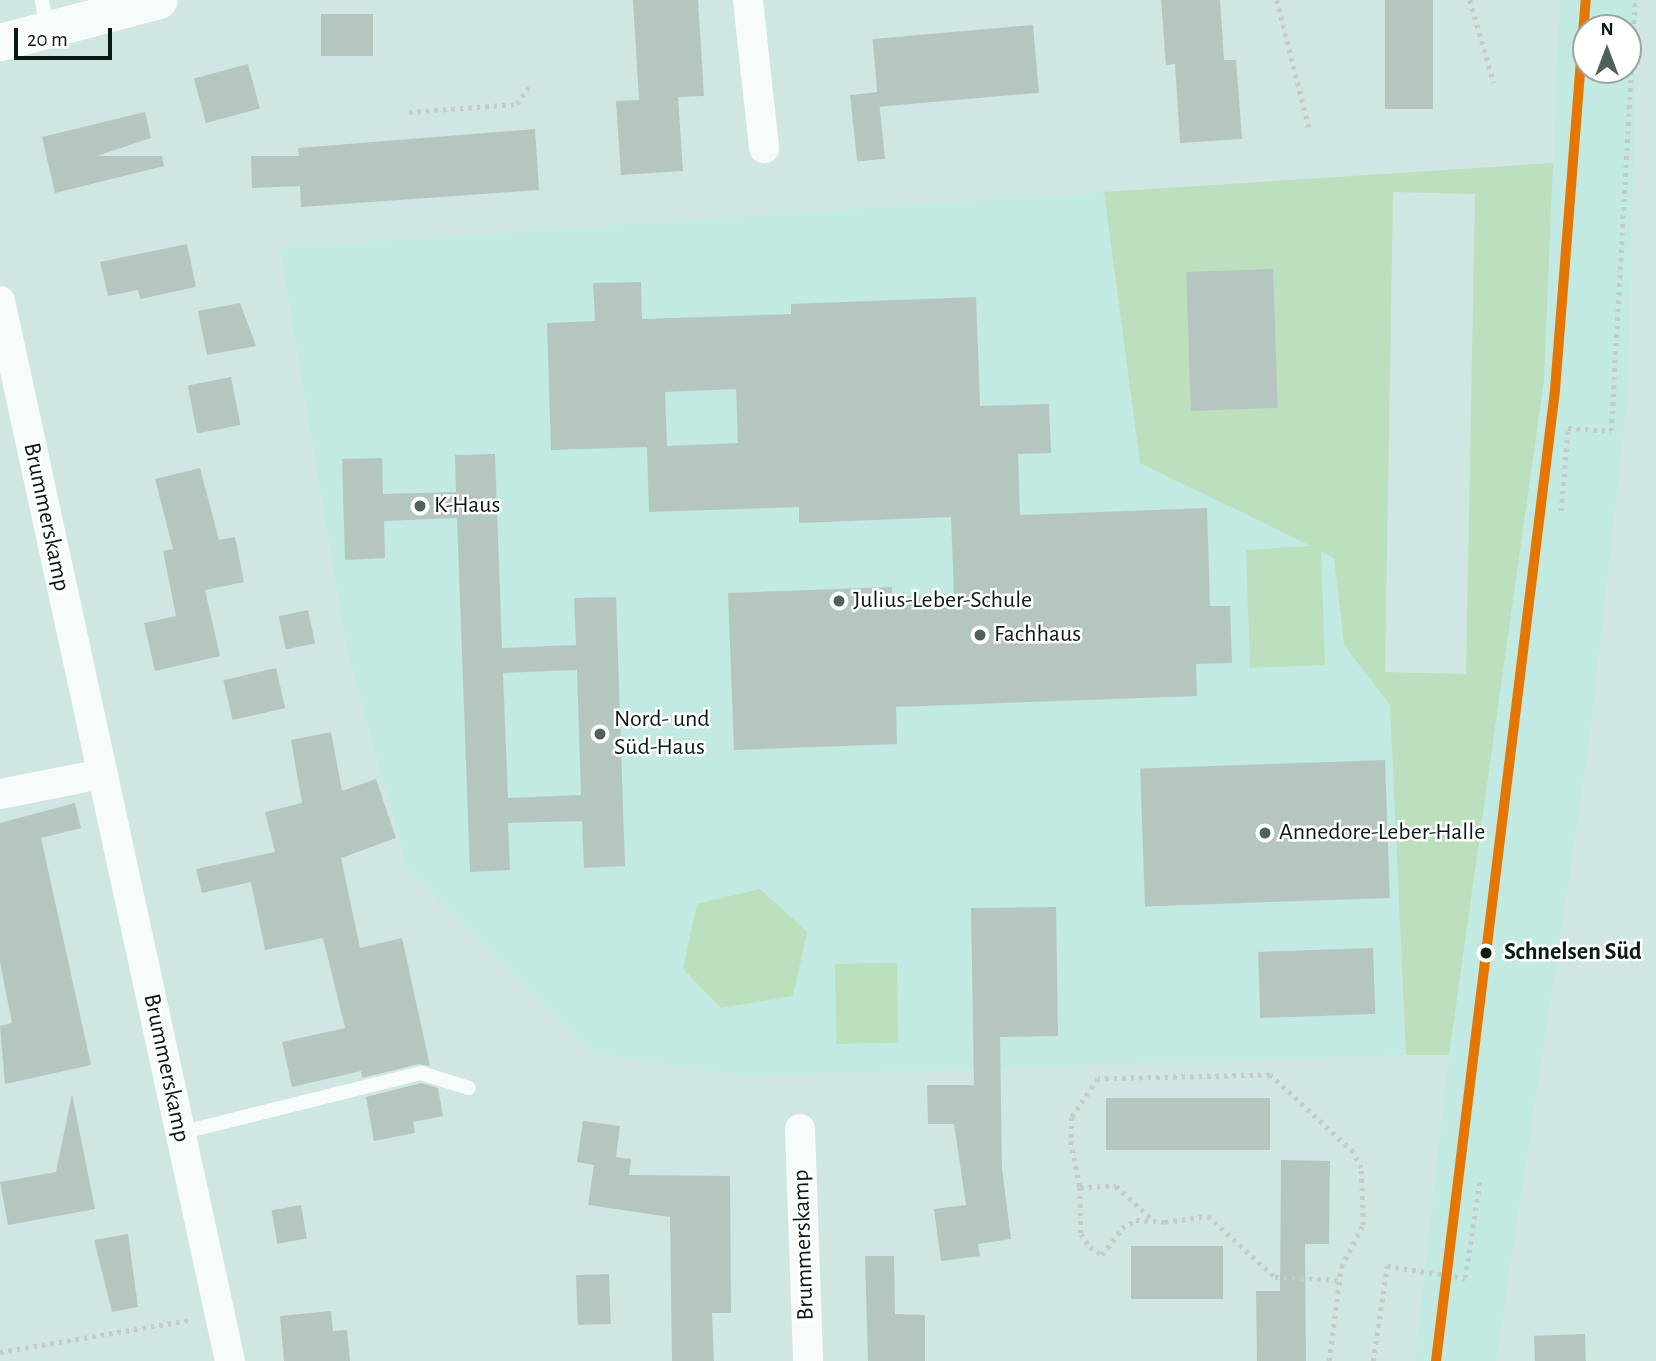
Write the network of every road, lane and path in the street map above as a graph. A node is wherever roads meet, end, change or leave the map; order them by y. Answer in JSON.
{"nodes":[{"id":1,"x":748,"y":0,"type":"edge"},
{"id":2,"x":1278,"y":0,"type":"edge"},
{"id":3,"x":1470,"y":0,"type":"edge"},
{"id":4,"x":1635,"y":0,"type":"edge"},
{"id":5,"x":145,"y":2,"type":"edge"},
{"id":6,"x":45,"y":16,"type":"edge"},
{"id":7,"x":0,"y":42,"type":"edge"},
{"id":8,"x":1494,"y":83,"type":"dead end"},
{"id":9,"x":530,"y":85,"type":"dead end"},
{"id":10,"x":409,"y":111,"type":"dead end"},
{"id":11,"x":1309,"y":127,"type":"dead end"},
{"id":12,"x":764,"y":148,"type":"dead end"},
{"id":13,"x":0,"y":301,"type":"edge"},
{"id":14,"x":1561,"y":511,"type":"dead end"},
{"id":15,"x":101,"y":774,"type":"junction"},
{"id":16,"x":0,"y":794,"type":"edge"},
{"id":17,"x":469,"y":1087,"type":"dead end"},
{"id":18,"x":800,"y":1129,"type":"dead end"},
{"id":19,"x":180,"y":1133,"type":"junction"},
{"id":20,"x":1480,"y":1179,"type":"dead end"},
{"id":21,"x":1080,"y":1188,"type":"junction"},
{"id":22,"x":1151,"y":1218,"type":"junction"},
{"id":23,"x":1338,"y":1280,"type":"junction"},
{"id":24,"x":219,"y":1315,"type":"junction"},
{"id":25,"x":0,"y":1352,"type":"edge"},
{"id":26,"x":230,"y":1361,"type":"edge"},
{"id":27,"x":808,"y":1361,"type":"edge"},
{"id":28,"x":1329,"y":1361,"type":"edge"},
{"id":29,"x":1373,"y":1361,"type":"edge"}],
"edges":[{"from":1,"to":12,"type":"street"},
{"from":2,"to":11,"type":"path"},
{"from":3,"to":8,"type":"path"},
{"from":4,"to":14,"type":"path"},
{"from":5,"to":6,"type":"street"},
{"from":6,"to":7,"type":"street"},
{"from":9,"to":10,"type":"path"},
{"from":13,"to":15,"type":"street","name":"Brummerskamp"},
{"from":15,"to":16,"type":"street"},
{"from":15,"to":19,"type":"street","name":"Brummerskamp"},
{"from":17,"to":19,"type":"lane"},
{"from":18,"to":27,"type":"street","name":"Brummerskamp"},
{"from":19,"to":24,"type":"street","name":"Brummerskamp"},
{"from":20,"to":29,"type":"path"},
{"from":21,"to":22,"type":"path"},
{"from":21,"to":22,"type":"path"},
{"from":21,"to":23,"type":"path"},
{"from":22,"to":23,"type":"path"},
{"from":23,"to":28,"type":"path"},
{"from":24,"to":25,"type":"path"},
{"from":24,"to":26,"type":"street","name":"Brummerskamp"}]}
